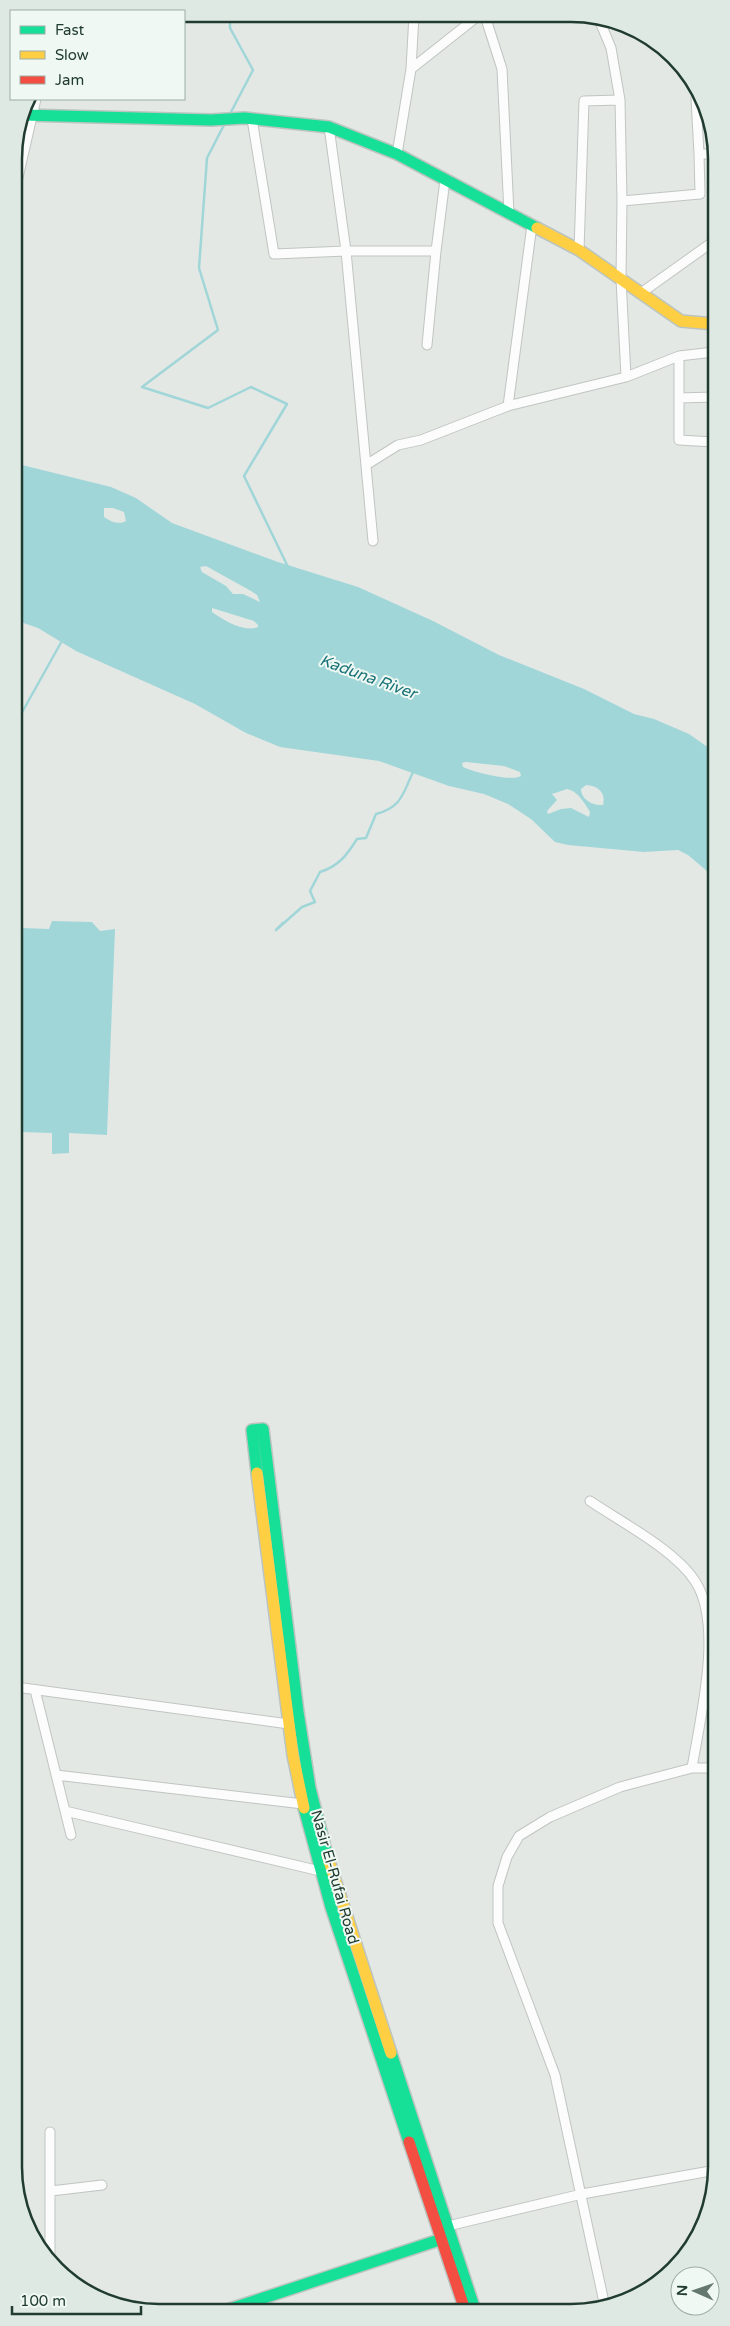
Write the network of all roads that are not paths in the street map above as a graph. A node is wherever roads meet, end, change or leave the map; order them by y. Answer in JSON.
{"nodes":[{"id":1,"x":414,"y":22,"type":"edge"},
{"id":2,"x":470,"y":22,"type":"edge"},
{"id":3,"x":488,"y":22,"type":"edge"},
{"id":4,"x":602,"y":26,"type":"edge"},
{"id":5,"x":411,"y":69,"type":"junction"},
{"id":6,"x":620,"y":100,"type":"junction"},
{"id":7,"x":696,"y":107,"type":"edge"},
{"id":8,"x":30,"y":116,"type":"edge"},
{"id":9,"x":249,"y":119,"type":"junction"},
{"id":10,"x":329,"y":127,"type":"junction"},
{"id":11,"x":397,"y":154,"type":"junction"},
{"id":12,"x":699,"y":154,"type":"junction"},
{"id":13,"x":707,"y":154,"type":"edge"},
{"id":14,"x":446,"y":180,"type":"junction"},
{"id":15,"x":622,"y":201,"type":"junction"},
{"id":16,"x":509,"y":214,"type":"junction"},
{"id":17,"x":532,"y":225,"type":"junction"},
{"id":18,"x":708,"y":244,"type":"edge"},
{"id":19,"x":578,"y":250,"type":"junction"},
{"id":20,"x":346,"y":251,"type":"junction"},
{"id":21,"x":436,"y":251,"type":"junction"},
{"id":22,"x":621,"y":279,"type":"junction"},
{"id":23,"x":641,"y":293,"type":"junction"},
{"id":24,"x":708,"y":323,"type":"edge"},
{"id":25,"x":427,"y":345,"type":"dead end"},
{"id":26,"x":708,"y":353,"type":"edge"},
{"id":27,"x":679,"y":356,"type":"junction"},
{"id":28,"x":626,"y":377,"type":"junction"},
{"id":29,"x":708,"y":397,"type":"edge"},
{"id":30,"x":679,"y":398,"type":"junction"},
{"id":31,"x":508,"y":406,"type":"junction"},
{"id":32,"x":708,"y":442,"type":"edge"},
{"id":33,"x":366,"y":465,"type":"junction"},
{"id":34,"x":373,"y":541,"type":"dead end"},
{"id":35,"x":263,"y":1429,"type":"dead end"},
{"id":36,"x":590,"y":1502,"type":"dead end"},
{"id":37,"x":277,"y":1582,"type":"junction"},
{"id":38,"x":707,"y":1614,"type":"edge"},
{"id":39,"x":707,"y":1668,"type":"edge"},
{"id":40,"x":22,"y":1688,"type":"edge"},
{"id":41,"x":35,"y":1690,"type":"junction"},
{"id":42,"x":289,"y":1724,"type":"junction"},
{"id":43,"x":692,"y":1768,"type":"junction"},
{"id":44,"x":707,"y":1768,"type":"edge"},
{"id":45,"x":56,"y":1775,"type":"junction"},
{"id":46,"x":303,"y":1804,"type":"junction"},
{"id":47,"x":65,"y":1810,"type":"junction"},
{"id":48,"x":71,"y":1835,"type":"dead end"},
{"id":49,"x":320,"y":1871,"type":"junction"},
{"id":50,"x":369,"y":2004,"type":"junction"},
{"id":51,"x":50,"y":2132,"type":"dead end"},
{"id":52,"x":707,"y":2172,"type":"edge"},
{"id":53,"x":102,"y":2185,"type":"dead end"},
{"id":54,"x":51,"y":2191,"type":"junction"},
{"id":55,"x":582,"y":2194,"type":"junction"},
{"id":56,"x":448,"y":2226,"type":"junction"},
{"id":57,"x":442,"y":2239,"type":"junction"},
{"id":58,"x":50,"y":2249,"type":"edge"},
{"id":59,"x":604,"y":2299,"type":"edge"},
{"id":60,"x":245,"y":2304,"type":"edge"},
{"id":61,"x":463,"y":2304,"type":"edge"},
{"id":62,"x":473,"y":2304,"type":"edge"}],
"edges":[{"from":1,"to":5,"type":"street"},
{"from":2,"to":5,"type":"street"},
{"from":3,"to":16,"type":"street"},
{"from":4,"to":6,"type":"street"},
{"from":5,"to":11,"type":"street"},
{"from":6,"to":15,"type":"street"},
{"from":6,"to":19,"type":"street"},
{"from":7,"to":12,"type":"street"},
{"from":8,"to":9,"type":"main road"},
{"from":9,"to":10,"type":"main road"},
{"from":9,"to":20,"type":"street"},
{"from":10,"to":11,"type":"main road"},
{"from":10,"to":20,"type":"street"},
{"from":11,"to":14,"type":"main road"},
{"from":12,"to":13,"type":"street"},
{"from":12,"to":15,"type":"street"},
{"from":14,"to":16,"type":"main road"},
{"from":14,"to":21,"type":"street"},
{"from":15,"to":22,"type":"street"},
{"from":16,"to":17,"type":"main road"},
{"from":17,"to":19,"type":"main road"},
{"from":17,"to":31,"type":"street"},
{"from":18,"to":23,"type":"street"},
{"from":19,"to":22,"type":"main road"},
{"from":20,"to":21,"type":"street"},
{"from":20,"to":33,"type":"street"},
{"from":21,"to":25,"type":"street"},
{"from":22,"to":23,"type":"main road"},
{"from":22,"to":28,"type":"street"},
{"from":23,"to":24,"type":"main road"},
{"from":26,"to":27,"type":"street"},
{"from":27,"to":28,"type":"street"},
{"from":27,"to":30,"type":"street"},
{"from":28,"to":31,"type":"street"},
{"from":29,"to":30,"type":"street"},
{"from":30,"to":32,"type":"street"},
{"from":31,"to":33,"type":"street"},
{"from":33,"to":34,"type":"street"},
{"from":35,"to":37,"type":"main road"},
{"from":36,"to":38,"type":"street"},
{"from":37,"to":42,"type":"main road","name":"Nasir El-Rufai Road"},
{"from":37,"to":50,"type":"main road","name":"Nasir El-Rufai Road"},
{"from":39,"to":43,"type":"street"},
{"from":40,"to":41,"type":"street"},
{"from":41,"to":42,"type":"street"},
{"from":41,"to":45,"type":"street"},
{"from":42,"to":46,"type":"main road","name":"Nasir El-Rufai Road"},
{"from":43,"to":44,"type":"street"},
{"from":43,"to":55,"type":"street"},
{"from":45,"to":46,"type":"street"},
{"from":45,"to":47,"type":"street"},
{"from":46,"to":49,"type":"main road","name":"Nasir El-Rufai Road"},
{"from":47,"to":48,"type":"street"},
{"from":47,"to":49,"type":"street"},
{"from":49,"to":50,"type":"main road","name":"Nasir El-Rufai Road"},
{"from":50,"to":56,"type":"main road","name":"Nasir El-Rufai Road"},
{"from":50,"to":57,"type":"main road","name":"Nasir El-Rufai Road"},
{"from":51,"to":54,"type":"street"},
{"from":52,"to":55,"type":"street"},
{"from":53,"to":54,"type":"street"},
{"from":54,"to":58,"type":"street"},
{"from":55,"to":56,"type":"street"},
{"from":55,"to":59,"type":"street"},
{"from":56,"to":62,"type":"main road","name":"Nasir El-Rufai Road"},
{"from":57,"to":60,"type":"main road"},
{"from":57,"to":61,"type":"main road","name":"Nasir El-Rufai Road"}]}
